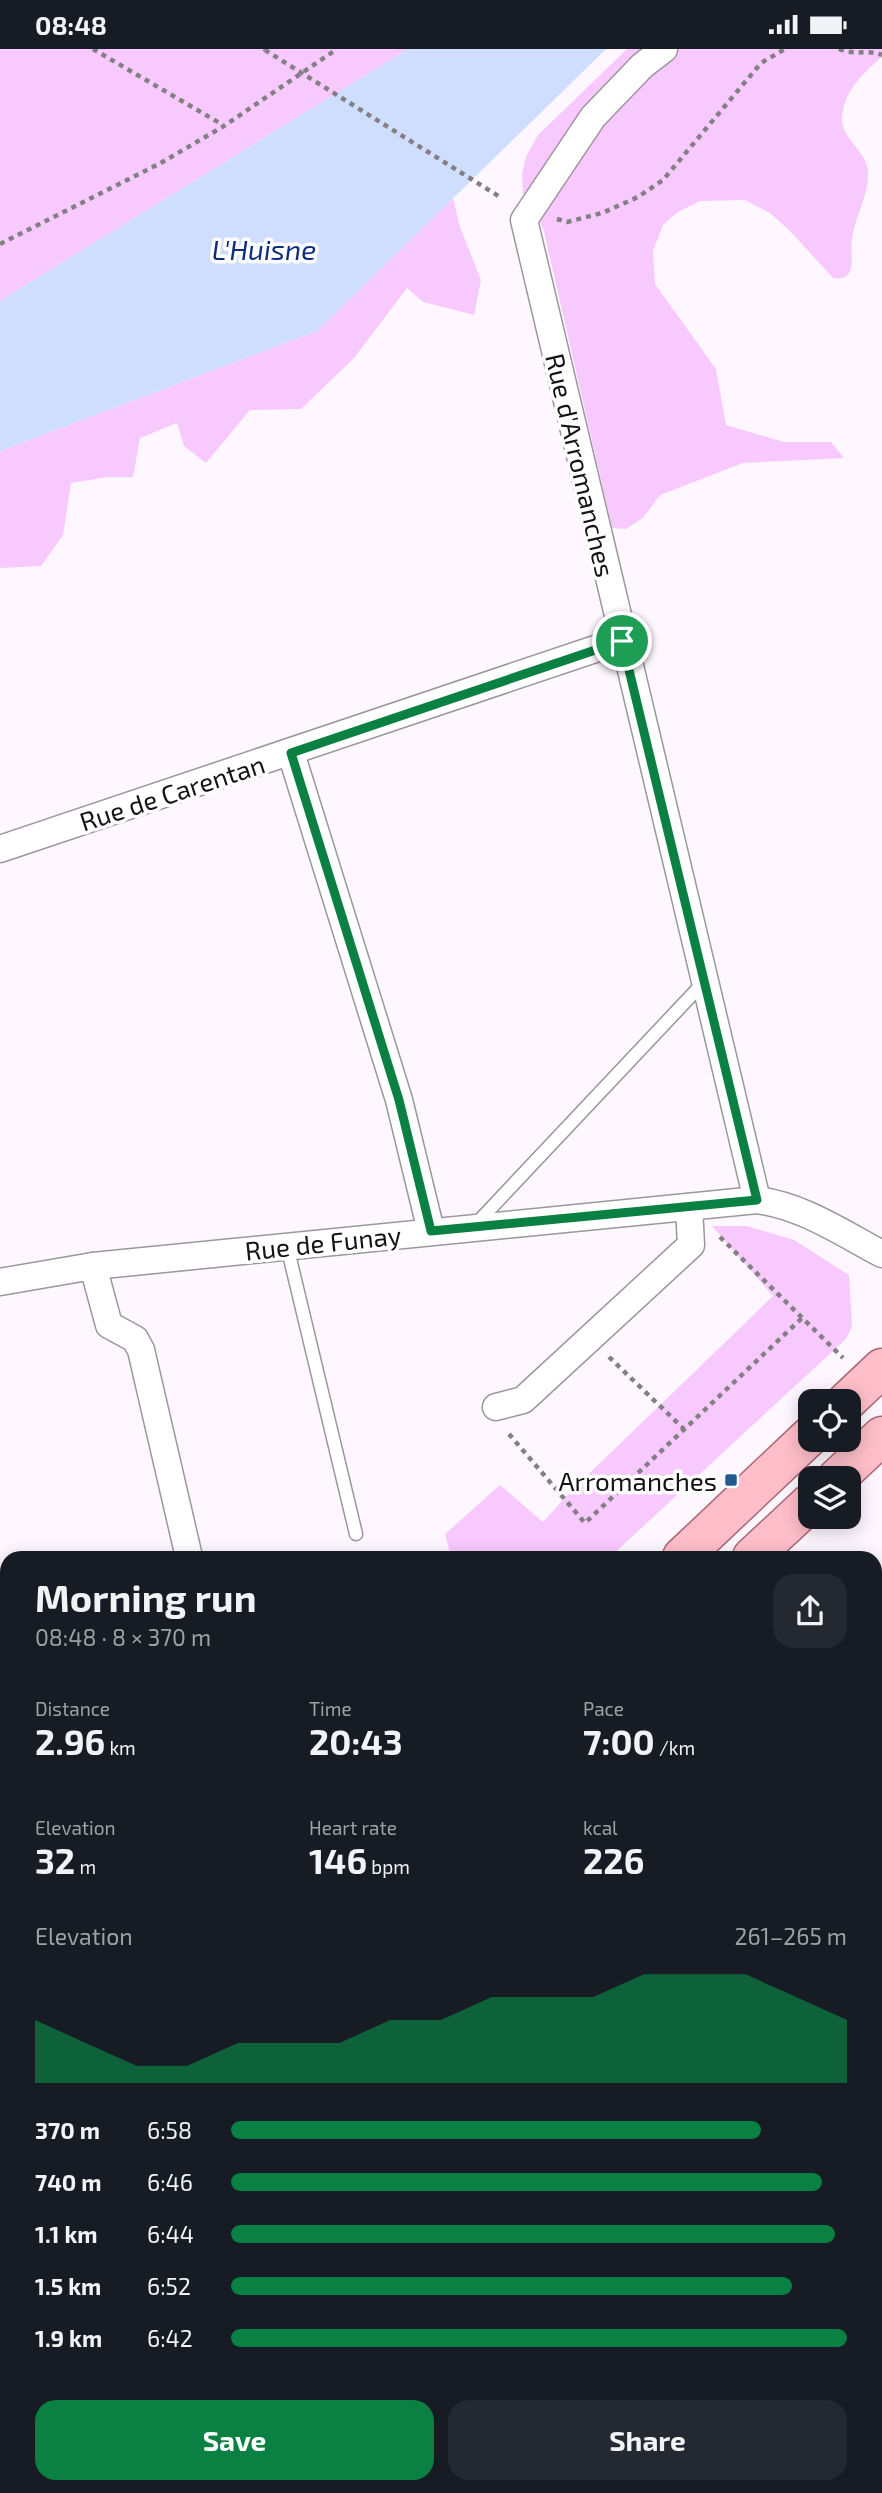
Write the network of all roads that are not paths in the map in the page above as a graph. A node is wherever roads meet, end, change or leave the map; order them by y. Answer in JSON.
{"nodes":[{"id":1,"x":664,"y":49,"type":"edge"},
{"id":2,"x":622,"y":641,"type":"junction"},
{"id":3,"x":291,"y":753,"type":"junction"},
{"id":4,"x":0,"y":849,"type":"edge"},
{"id":5,"x":704,"y":982,"type":"junction"},
{"id":6,"x":757,"y":1200,"type":"junction"},
{"id":7,"x":689,"y":1207,"type":"junction"},
{"id":8,"x":473,"y":1227,"type":"junction"},
{"id":9,"x":431,"y":1231,"type":"junction"},
{"id":10,"x":287,"y":1246,"type":"junction"},
{"id":11,"x":882,"y":1254,"type":"edge"},
{"id":12,"x":93,"y":1266,"type":"junction"},
{"id":13,"x":0,"y":1282,"type":"edge"},
{"id":14,"x":496,"y":1407,"type":"road end"},
{"id":15,"x":882,"y":1436,"type":"edge"},
{"id":16,"x":798,"y":1447,"type":"edge"},
{"id":17,"x":850,"y":1466,"type":"edge"},
{"id":18,"x":798,"y":1514,"type":"edge"},
{"id":19,"x":356,"y":1534,"type":"dead end"},
{"id":20,"x":189,"y":1551,"type":"edge"},
{"id":21,"x":688,"y":1551,"type":"edge"},
{"id":22,"x":758,"y":1551,"type":"edge"}],
"edges":[{"from":1,"to":2,"type":"street","name":"Rue d'Arromanches"},
{"from":2,"to":3,"type":"street","name":"Rue de Carentan"},
{"from":2,"to":5,"type":"street","name":"Rue d'Arromanches"},
{"from":3,"to":4,"type":"street","name":"Rue de Carentan"},
{"from":3,"to":9,"type":"street"},
{"from":5,"to":6,"type":"street","name":"Rue d'Arromanches"},
{"from":5,"to":8,"type":"lane"},
{"from":6,"to":7,"type":"street","name":"Rue de Funay"},
{"from":6,"to":11,"type":"street","name":"Rue de Funay"},
{"from":7,"to":8,"type":"street","name":"Rue de Funay"},
{"from":7,"to":14,"type":"street"},
{"from":8,"to":9,"type":"street","name":"Rue de Funay"},
{"from":9,"to":10,"type":"street","name":"Rue de Funay"},
{"from":10,"to":12,"type":"street","name":"Rue de Funay"},
{"from":10,"to":19,"type":"lane"},
{"from":12,"to":13,"type":"street","name":"Rue de Funay"},
{"from":12,"to":20,"type":"street"},
{"from":15,"to":17,"type":"main road"},
{"from":16,"to":21,"type":"main road"},
{"from":18,"to":22,"type":"main road"}]}
